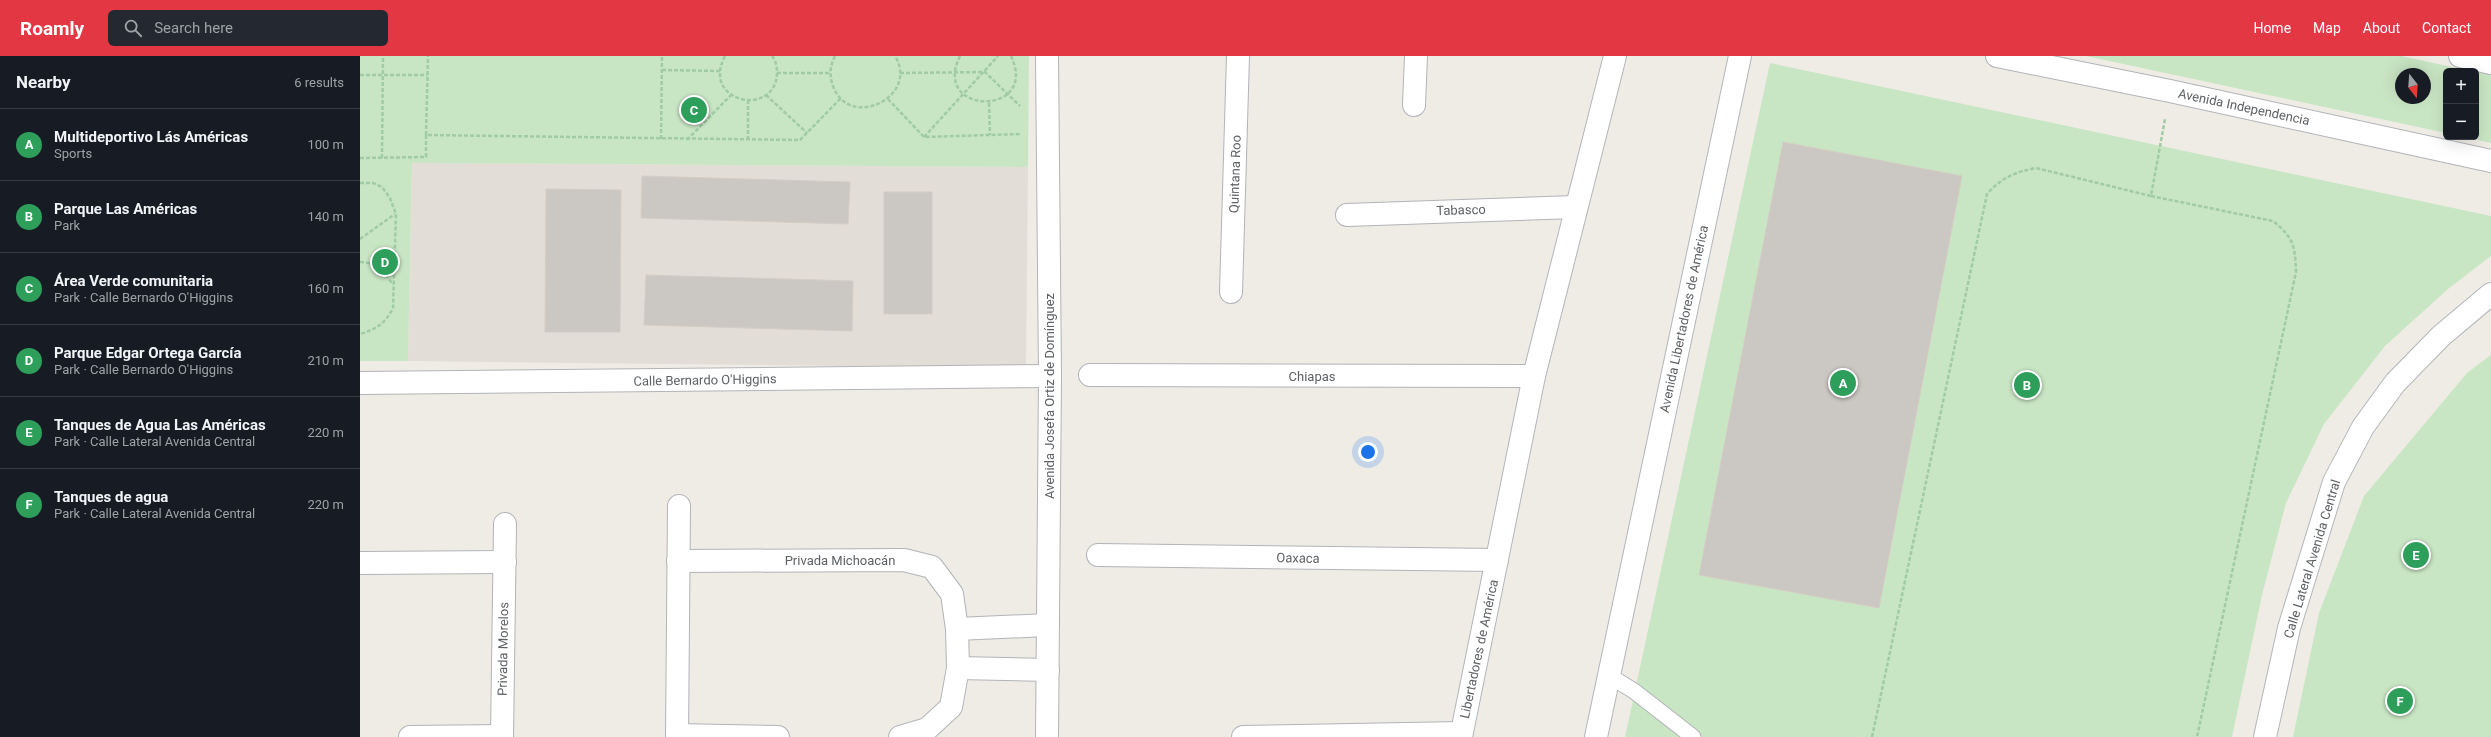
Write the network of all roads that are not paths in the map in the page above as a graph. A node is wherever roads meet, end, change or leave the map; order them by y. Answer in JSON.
{"nodes":[{"id":1,"x":1047,"y":56,"type":"edge"},
{"id":2,"x":1238,"y":56,"type":"edge"},
{"id":3,"x":1416,"y":56,"type":"edge"},
{"id":4,"x":1615,"y":56,"type":"edge"},
{"id":5,"x":1740,"y":56,"type":"edge"},
{"id":6,"x":1997,"y":56,"type":"edge"},
{"id":7,"x":2460,"y":56,"type":"edge"},
{"id":8,"x":2491,"y":63,"type":"edge"},
{"id":9,"x":1414,"y":105,"type":"dead end"},
{"id":10,"x":2491,"y":161,"type":"edge"},
{"id":11,"x":1575,"y":207,"type":"junction"},
{"id":12,"x":1347,"y":215,"type":"dead end"},
{"id":13,"x":1231,"y":292,"type":"dead end"},
{"id":14,"x":2491,"y":294,"type":"edge"},
{"id":15,"x":1090,"y":375,"type":"dead end"},
{"id":16,"x":1050,"y":376,"type":"junction"},
{"id":17,"x":1534,"y":376,"type":"junction"},
{"id":18,"x":360,"y":383,"type":"edge"},
{"id":19,"x":679,"y":506,"type":"dead end"},
{"id":20,"x":505,"y":524,"type":"dead end"},
{"id":21,"x":1098,"y":555,"type":"dead end"},
{"id":22,"x":1497,"y":560,"type":"junction"},
{"id":23,"x":678,"y":561,"type":"junction"},
{"id":24,"x":505,"y":562,"type":"junction"},
{"id":25,"x":360,"y":563,"type":"edge"},
{"id":26,"x":1048,"y":625,"type":"junction"},
{"id":27,"x":957,"y":629,"type":"junction"},
{"id":28,"x":958,"y":668,"type":"junction"},
{"id":29,"x":1048,"y":670,"type":"junction"},
{"id":30,"x":1608,"y":676,"type":"junction"},
{"id":31,"x":1461,"y":735,"type":"edge"},
{"id":32,"x":677,"y":736,"type":"edge"},
{"id":33,"x":410,"y":737,"type":"edge"},
{"id":34,"x":502,"y":737,"type":"edge"},
{"id":35,"x":778,"y":737,"type":"edge"},
{"id":36,"x":900,"y":737,"type":"edge"},
{"id":37,"x":1048,"y":737,"type":"edge"},
{"id":38,"x":1243,"y":737,"type":"edge"},
{"id":39,"x":1596,"y":737,"type":"edge"},
{"id":40,"x":1693,"y":737,"type":"edge"},
{"id":41,"x":2265,"y":737,"type":"edge"}],
"edges":[{"from":1,"to":16,"type":"street","name":"Avenida Josefa Ortiz de Domínguez"},
{"from":2,"to":13,"type":"street","name":"Quintana Roo"},
{"from":3,"to":9,"type":"street"},
{"from":4,"to":11,"type":"street"},
{"from":5,"to":30,"type":"street","name":"Avenida Libertadores de América"},
{"from":6,"to":10,"type":"street","name":"Avenida Independencia"},
{"from":7,"to":8,"type":"street"},
{"from":11,"to":12,"type":"street","name":"Tabasco"},
{"from":11,"to":17,"type":"street"},
{"from":14,"to":41,"type":"street","name":"Calle Lateral Avenida Central"},
{"from":15,"to":17,"type":"street","name":"Chiapas"},
{"from":16,"to":18,"type":"street","name":"Calle Bernardo O'Higgins"},
{"from":16,"to":26,"type":"street","name":"Avenida Josefa Ortiz de Domínguez"},
{"from":17,"to":22,"type":"street"},
{"from":19,"to":23,"type":"street"},
{"from":20,"to":24,"type":"street","name":"Privada Morelos"},
{"from":21,"to":22,"type":"street","name":"Oaxaca"},
{"from":22,"to":31,"type":"street","name":"Libertadores de América"},
{"from":23,"to":27,"type":"street","name":"Privada Michoacán"},
{"from":23,"to":32,"type":"street"},
{"from":24,"to":25,"type":"street"},
{"from":24,"to":34,"type":"street","name":"Privada Morelos"},
{"from":26,"to":27,"type":"street"},
{"from":26,"to":29,"type":"street","name":"Avenida Josefa Ortiz de Domínguez"},
{"from":27,"to":28,"type":"street","name":"Privada Michoacán"},
{"from":28,"to":29,"type":"street"},
{"from":28,"to":36,"type":"street","name":"Privada Michoacán"},
{"from":29,"to":37,"type":"street","name":"Avenida Josefa Ortiz de Domínguez"},
{"from":30,"to":39,"type":"street"},
{"from":30,"to":40,"type":"lane"},
{"from":31,"to":38,"type":"street"},
{"from":32,"to":35,"type":"street"},
{"from":33,"to":34,"type":"street","name":"Privada Morelos"}]}
